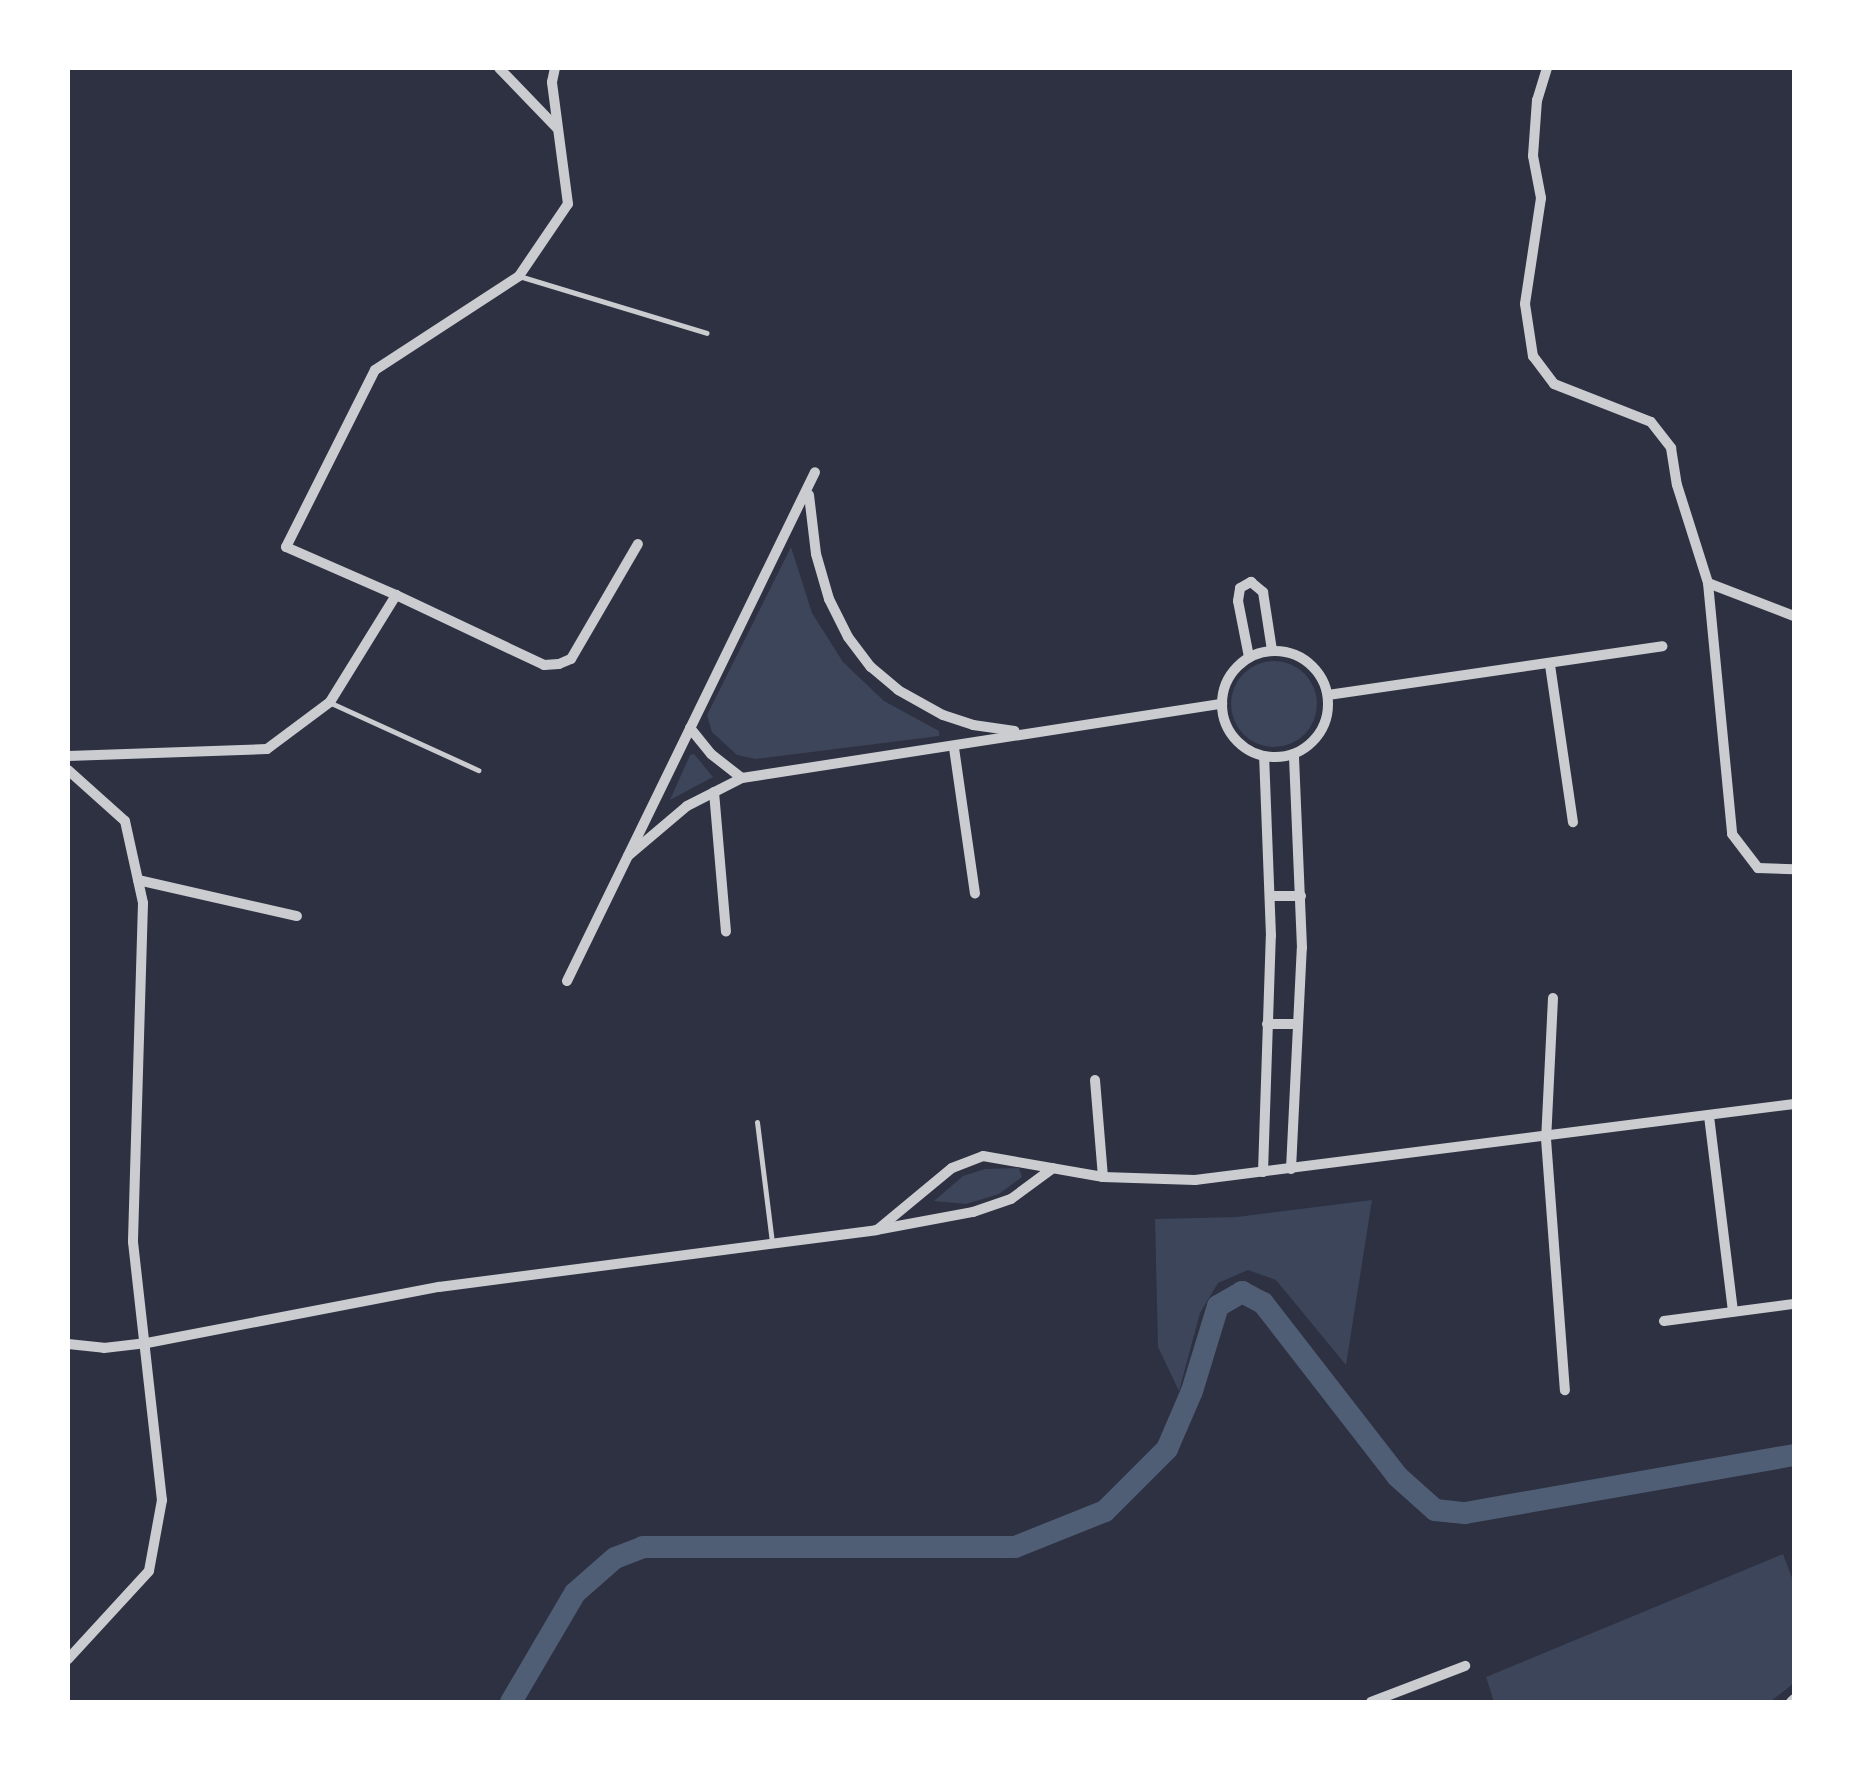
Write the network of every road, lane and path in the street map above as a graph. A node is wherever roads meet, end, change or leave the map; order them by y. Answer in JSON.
{"nodes":[{"id":1,"x":498,"y":68,"type":"edge"},
{"id":2,"x":555,"y":68,"type":"edge"},
{"id":3,"x":1547,"y":68,"type":"edge"},
{"id":4,"x":558,"y":128,"type":"junction"},
{"id":5,"x":519,"y":276,"type":"junction"},
{"id":6,"x":707,"y":333,"type":"dead end"},
{"id":7,"x":815,"y":472,"type":"dead end"},
{"id":8,"x":808,"y":492,"type":"junction"},
{"id":9,"x":638,"y":544,"type":"dead end"},
{"id":10,"x":1708,"y":583,"type":"junction"},
{"id":11,"x":396,"y":595,"type":"junction"},
{"id":12,"x":1794,"y":616,"type":"edge"},
{"id":13,"x":1662,"y":646,"type":"dead end"},
{"id":14,"x":1272,"y":650,"type":"junction"},
{"id":15,"x":1249,"y":657,"type":"junction"},
{"id":16,"x":1550,"y":664,"type":"junction"},
{"id":17,"x":1328,"y":695,"type":"junction"},
{"id":18,"x":330,"y":702,"type":"junction"},
{"id":19,"x":1222,"y":704,"type":"junction"},
{"id":20,"x":690,"y":728,"type":"junction"},
{"id":21,"x":1031,"y":730,"type":"junction"},
{"id":22,"x":954,"y":748,"type":"junction"},
{"id":23,"x":1294,"y":754,"type":"junction"},
{"id":24,"x":68,"y":756,"type":"edge"},
{"id":25,"x":1264,"y":756,"type":"junction"},
{"id":26,"x":68,"y":770,"type":"edge"},
{"id":27,"x":478,"y":770,"type":"dead end"},
{"id":28,"x":742,"y":778,"type":"junction"},
{"id":29,"x":714,"y":792,"type":"junction"},
{"id":30,"x":1573,"y":822,"type":"dead end"},
{"id":31,"x":628,"y":856,"type":"junction"},
{"id":32,"x":1794,"y":869,"type":"edge"},
{"id":33,"x":138,"y":880,"type":"junction"},
{"id":34,"x":975,"y":893,"type":"dead end"},
{"id":35,"x":1270,"y":896,"type":"junction"},
{"id":36,"x":1301,"y":896,"type":"junction"},
{"id":37,"x":297,"y":916,"type":"dead end"},
{"id":38,"x":726,"y":930,"type":"dead end"},
{"id":39,"x":567,"y":981,"type":"dead end"},
{"id":40,"x":1552,"y":998,"type":"dead end"},
{"id":41,"x":1268,"y":1024,"type":"junction"},
{"id":42,"x":1298,"y":1024,"type":"junction"},
{"id":43,"x":1094,"y":1080,"type":"dead end"},
{"id":44,"x":1794,"y":1104,"type":"edge"},
{"id":45,"x":1709,"y":1116,"type":"junction"},
{"id":46,"x":757,"y":1122,"type":"dead end"},
{"id":47,"x":1546,"y":1139,"type":"junction"},
{"id":48,"x":1052,"y":1168,"type":"junction"},
{"id":49,"x":1291,"y":1169,"type":"junction"},
{"id":50,"x":1262,"y":1172,"type":"junction"},
{"id":51,"x":1103,"y":1177,"type":"junction"},
{"id":52,"x":876,"y":1230,"type":"junction"},
{"id":53,"x":772,"y":1244,"type":"junction"},
{"id":54,"x":1794,"y":1304,"type":"edge"},
{"id":55,"x":1733,"y":1312,"type":"junction"},
{"id":56,"x":1664,"y":1320,"type":"dead end"},
{"id":57,"x":147,"y":1342,"type":"junction"},
{"id":58,"x":68,"y":1344,"type":"edge"},
{"id":59,"x":1565,"y":1390,"type":"dead end"},
{"id":60,"x":68,"y":1658,"type":"edge"},
{"id":61,"x":1464,"y":1666,"type":"dead end"},
{"id":62,"x":1371,"y":1702,"type":"edge"}],
"edges":[{"from":1,"to":4,"type":"street"},
{"from":2,"to":4,"type":"street"},
{"from":3,"to":10,"type":"street"},
{"from":4,"to":5,"type":"street"},
{"from":5,"to":6,"type":"lane"},
{"from":5,"to":11,"type":"street"},
{"from":7,"to":8,"type":"street"},
{"from":8,"to":20,"type":"street"},
{"from":8,"to":21,"type":"street"},
{"from":9,"to":11,"type":"street"},
{"from":10,"to":12,"type":"street"},
{"from":10,"to":32,"type":"street"},
{"from":11,"to":18,"type":"street"},
{"from":13,"to":16,"type":"street"},
{"from":14,"to":15,"type":"street"},
{"from":14,"to":15,"type":"street"},
{"from":14,"to":17,"type":"street"},
{"from":15,"to":19,"type":"street"},
{"from":16,"to":17,"type":"street"},
{"from":16,"to":30,"type":"street"},
{"from":17,"to":23,"type":"street"},
{"from":18,"to":24,"type":"street"},
{"from":18,"to":27,"type":"lane"},
{"from":19,"to":21,"type":"street"},
{"from":19,"to":25,"type":"street"},
{"from":20,"to":28,"type":"street"},
{"from":20,"to":31,"type":"street"},
{"from":21,"to":22,"type":"street"},
{"from":22,"to":28,"type":"street"},
{"from":22,"to":34,"type":"street"},
{"from":23,"to":25,"type":"street"},
{"from":23,"to":36,"type":"street"},
{"from":25,"to":35,"type":"street"},
{"from":26,"to":33,"type":"street"},
{"from":28,"to":29,"type":"street"},
{"from":29,"to":31,"type":"street"},
{"from":29,"to":38,"type":"street"},
{"from":31,"to":39,"type":"street"},
{"from":33,"to":37,"type":"street"},
{"from":33,"to":57,"type":"street"},
{"from":35,"to":36,"type":"street"},
{"from":35,"to":41,"type":"street"},
{"from":36,"to":42,"type":"street"},
{"from":40,"to":47,"type":"street"},
{"from":41,"to":42,"type":"street"},
{"from":41,"to":50,"type":"street"},
{"from":42,"to":49,"type":"street"},
{"from":43,"to":51,"type":"street"},
{"from":44,"to":45,"type":"street"},
{"from":45,"to":47,"type":"street"},
{"from":45,"to":55,"type":"street"},
{"from":46,"to":53,"type":"lane"},
{"from":47,"to":49,"type":"street"},
{"from":47,"to":59,"type":"street"},
{"from":48,"to":51,"type":"street"},
{"from":48,"to":52,"type":"street"},
{"from":48,"to":52,"type":"street"},
{"from":49,"to":50,"type":"street"},
{"from":50,"to":51,"type":"street"},
{"from":52,"to":53,"type":"street"},
{"from":53,"to":57,"type":"street"},
{"from":54,"to":55,"type":"street"},
{"from":55,"to":56,"type":"street"},
{"from":57,"to":58,"type":"street"},
{"from":57,"to":60,"type":"street"},
{"from":61,"to":62,"type":"street"}]}
